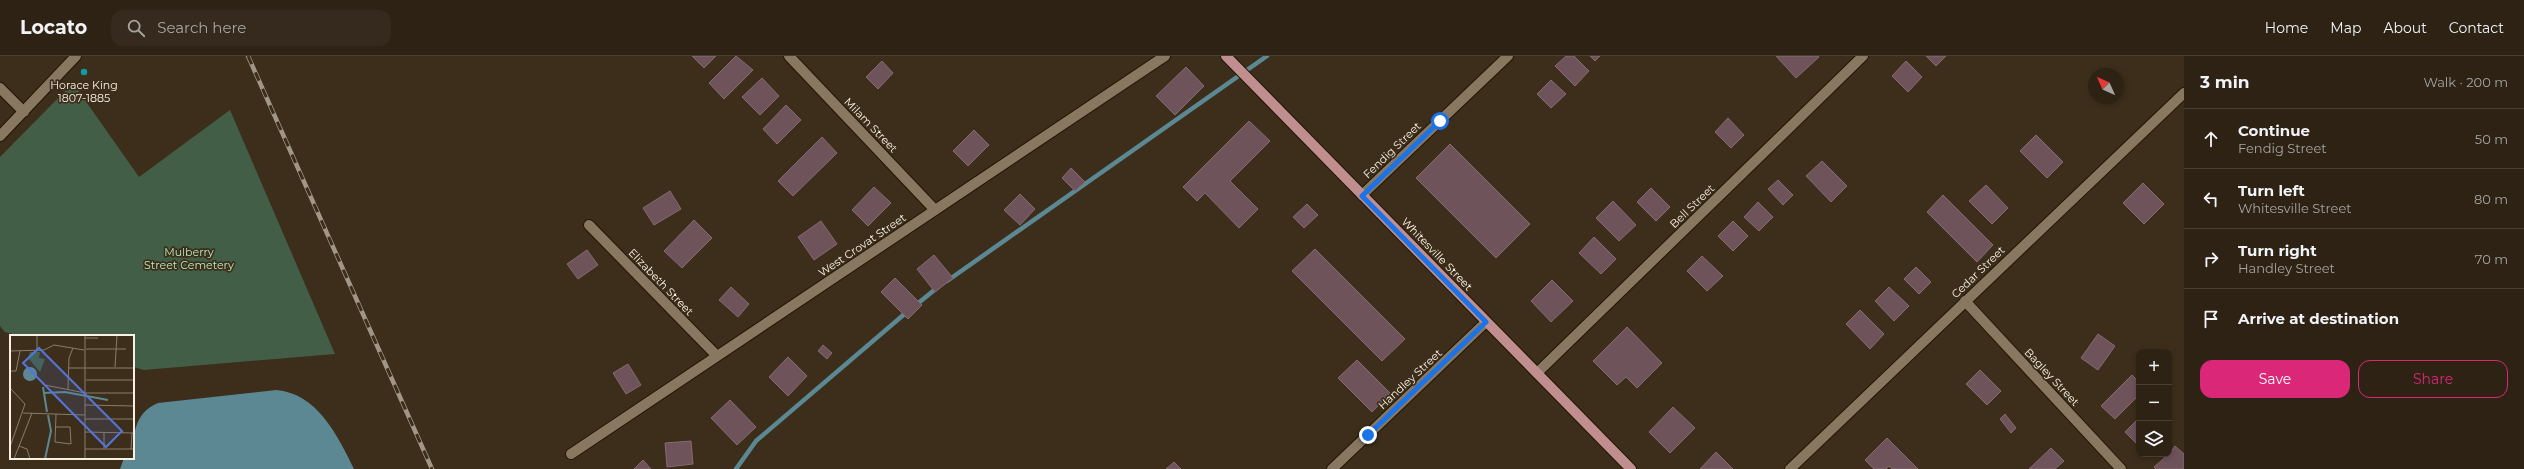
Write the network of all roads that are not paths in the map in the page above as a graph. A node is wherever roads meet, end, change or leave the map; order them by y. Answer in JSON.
{"nodes":[{"id":1,"x":76,"y":56,"type":"edge"},
{"id":2,"x":789,"y":56,"type":"edge"},
{"id":3,"x":1166,"y":56,"type":"edge"},
{"id":4,"x":1226,"y":56,"type":"edge"},
{"id":5,"x":1508,"y":56,"type":"edge"},
{"id":6,"x":1863,"y":56,"type":"edge"},
{"id":7,"x":0,"y":88,"type":"edge"},
{"id":8,"x":2184,"y":93,"type":"edge"},
{"id":9,"x":24,"y":112,"type":"junction"},
{"id":10,"x":0,"y":136,"type":"edge"},
{"id":11,"x":1362,"y":196,"type":"junction"},
{"id":12,"x":935,"y":210,"type":"junction"},
{"id":13,"x":589,"y":225,"type":"dead end"},
{"id":14,"x":1965,"y":301,"type":"junction"},
{"id":15,"x":1486,"y":322,"type":"junction"},
{"id":16,"x":717,"y":356,"type":"junction"},
{"id":17,"x":1537,"y":372,"type":"junction"},
{"id":18,"x":571,"y":454,"type":"dead end"},
{"id":19,"x":1332,"y":469,"type":"edge"},
{"id":20,"x":1631,"y":469,"type":"edge"},
{"id":21,"x":1790,"y":469,"type":"edge"},
{"id":22,"x":2121,"y":469,"type":"edge"}],
"edges":[{"from":1,"to":9,"type":"street"},
{"from":2,"to":12,"type":"street","name":"Milam Street"},
{"from":3,"to":12,"type":"street","name":"West Crovat Street"},
{"from":4,"to":11,"type":"main road","name":"Whitesville Street"},
{"from":5,"to":11,"type":"street","name":"Fendig Street"},
{"from":6,"to":17,"type":"street","name":"Bell Street"},
{"from":7,"to":9,"type":"street"},
{"from":8,"to":14,"type":"street","name":"Cedar Street"},
{"from":9,"to":10,"type":"street"},
{"from":11,"to":15,"type":"main road","name":"Whitesville Street"},
{"from":12,"to":16,"type":"street","name":"West Crovat Street"},
{"from":13,"to":16,"type":"street","name":"Elizabeth Street"},
{"from":14,"to":21,"type":"street","name":"Cedar Street"},
{"from":14,"to":22,"type":"street","name":"Bagley Street"},
{"from":15,"to":17,"type":"main road","name":"Whitesville Street"},
{"from":15,"to":19,"type":"street","name":"Handley Street"},
{"from":16,"to":18,"type":"street","name":"West Crovat Street"},
{"from":17,"to":20,"type":"main road","name":"Whitesville Street"}]}
